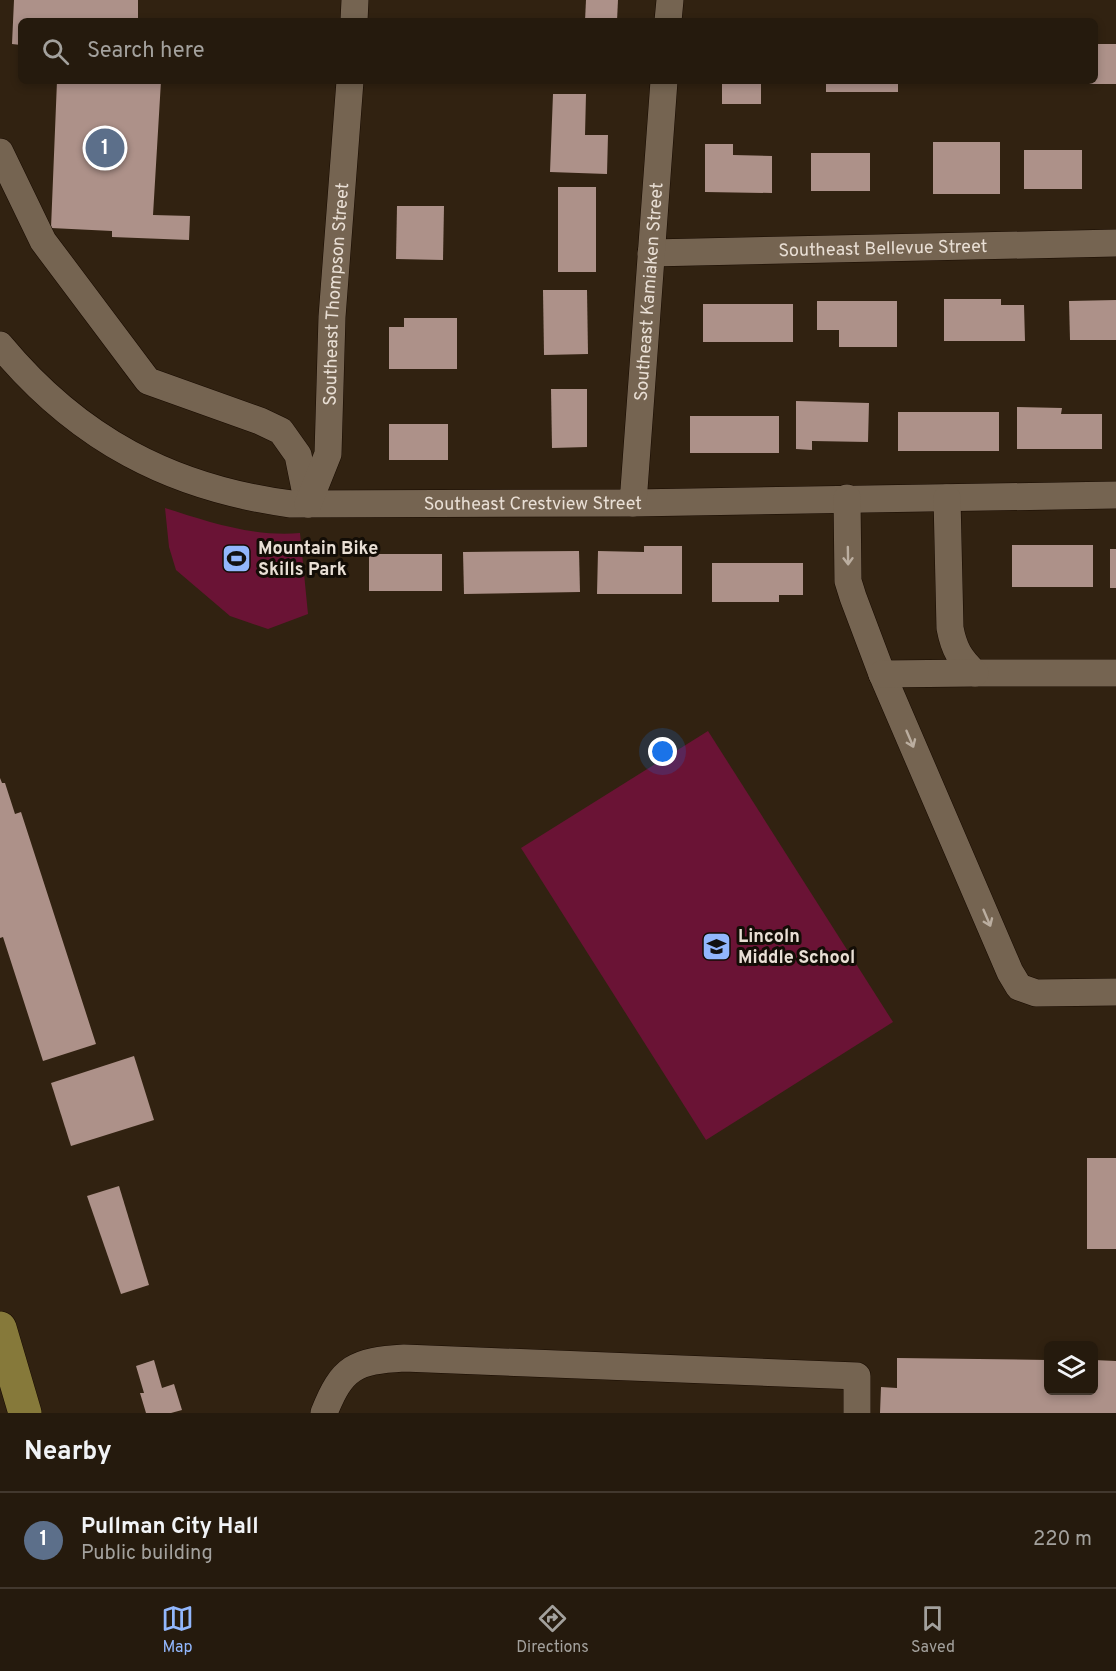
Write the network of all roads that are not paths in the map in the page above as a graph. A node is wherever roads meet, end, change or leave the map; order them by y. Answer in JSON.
{"nodes":[{"id":1,"x":355,"y":0,"type":"edge"},
{"id":2,"x":670,"y":0,"type":"edge"},
{"id":3,"x":354,"y":18,"type":"edge"},
{"id":4,"x":668,"y":18,"type":"edge"},
{"id":5,"x":350,"y":84,"type":"edge"},
{"id":6,"x":664,"y":84,"type":"edge"},
{"id":7,"x":0,"y":152,"type":"edge"},
{"id":8,"x":1116,"y":243,"type":"edge"},
{"id":9,"x":651,"y":254,"type":"junction"},
{"id":10,"x":0,"y":345,"type":"edge"},
{"id":11,"x":1116,"y":495,"type":"edge"},
{"id":12,"x":847,"y":498,"type":"junction"},
{"id":13,"x":947,"y":498,"type":"junction"},
{"id":14,"x":633,"y":503,"type":"junction"},
{"id":15,"x":308,"y":504,"type":"junction"},
{"id":16,"x":1116,"y":672,"type":"edge"},
{"id":17,"x":975,"y":673,"type":"junction"},
{"id":18,"x":882,"y":674,"type":"junction"},
{"id":19,"x":1116,"y":992,"type":"edge"},
{"id":20,"x":0,"y":1328,"type":"edge"},
{"id":21,"x":25,"y":1413,"type":"edge"},
{"id":22,"x":324,"y":1413,"type":"edge"},
{"id":23,"x":856,"y":1413,"type":"edge"}],
"edges":[{"from":1,"to":3,"type":"street"},
{"from":2,"to":4,"type":"street"},
{"from":5,"to":15,"type":"street","name":"Southeast Thompson Street"},
{"from":6,"to":9,"type":"street","name":"Southeast Kamiaken Street"},
{"from":7,"to":15,"type":"street"},
{"from":8,"to":9,"type":"street","name":"Southeast Bellevue Street"},
{"from":9,"to":14,"type":"street","name":"Southeast Kamiaken Street"},
{"from":10,"to":15,"type":"street","name":"Southeast Crestview Street"},
{"from":11,"to":13,"type":"street","name":"Southeast Crestview Street"},
{"from":12,"to":13,"type":"street","name":"Southeast Crestview Street"},
{"from":12,"to":14,"type":"street","name":"Southeast Crestview Street"},
{"from":12,"to":18,"type":"street","one_way":true},
{"from":13,"to":17,"type":"street"},
{"from":14,"to":15,"type":"street","name":"Southeast Crestview Street"},
{"from":16,"to":17,"type":"street"},
{"from":17,"to":18,"type":"street"},
{"from":18,"to":19,"type":"street","one_way":true},
{"from":20,"to":21,"type":"main road"},
{"from":22,"to":23,"type":"street"}]}
